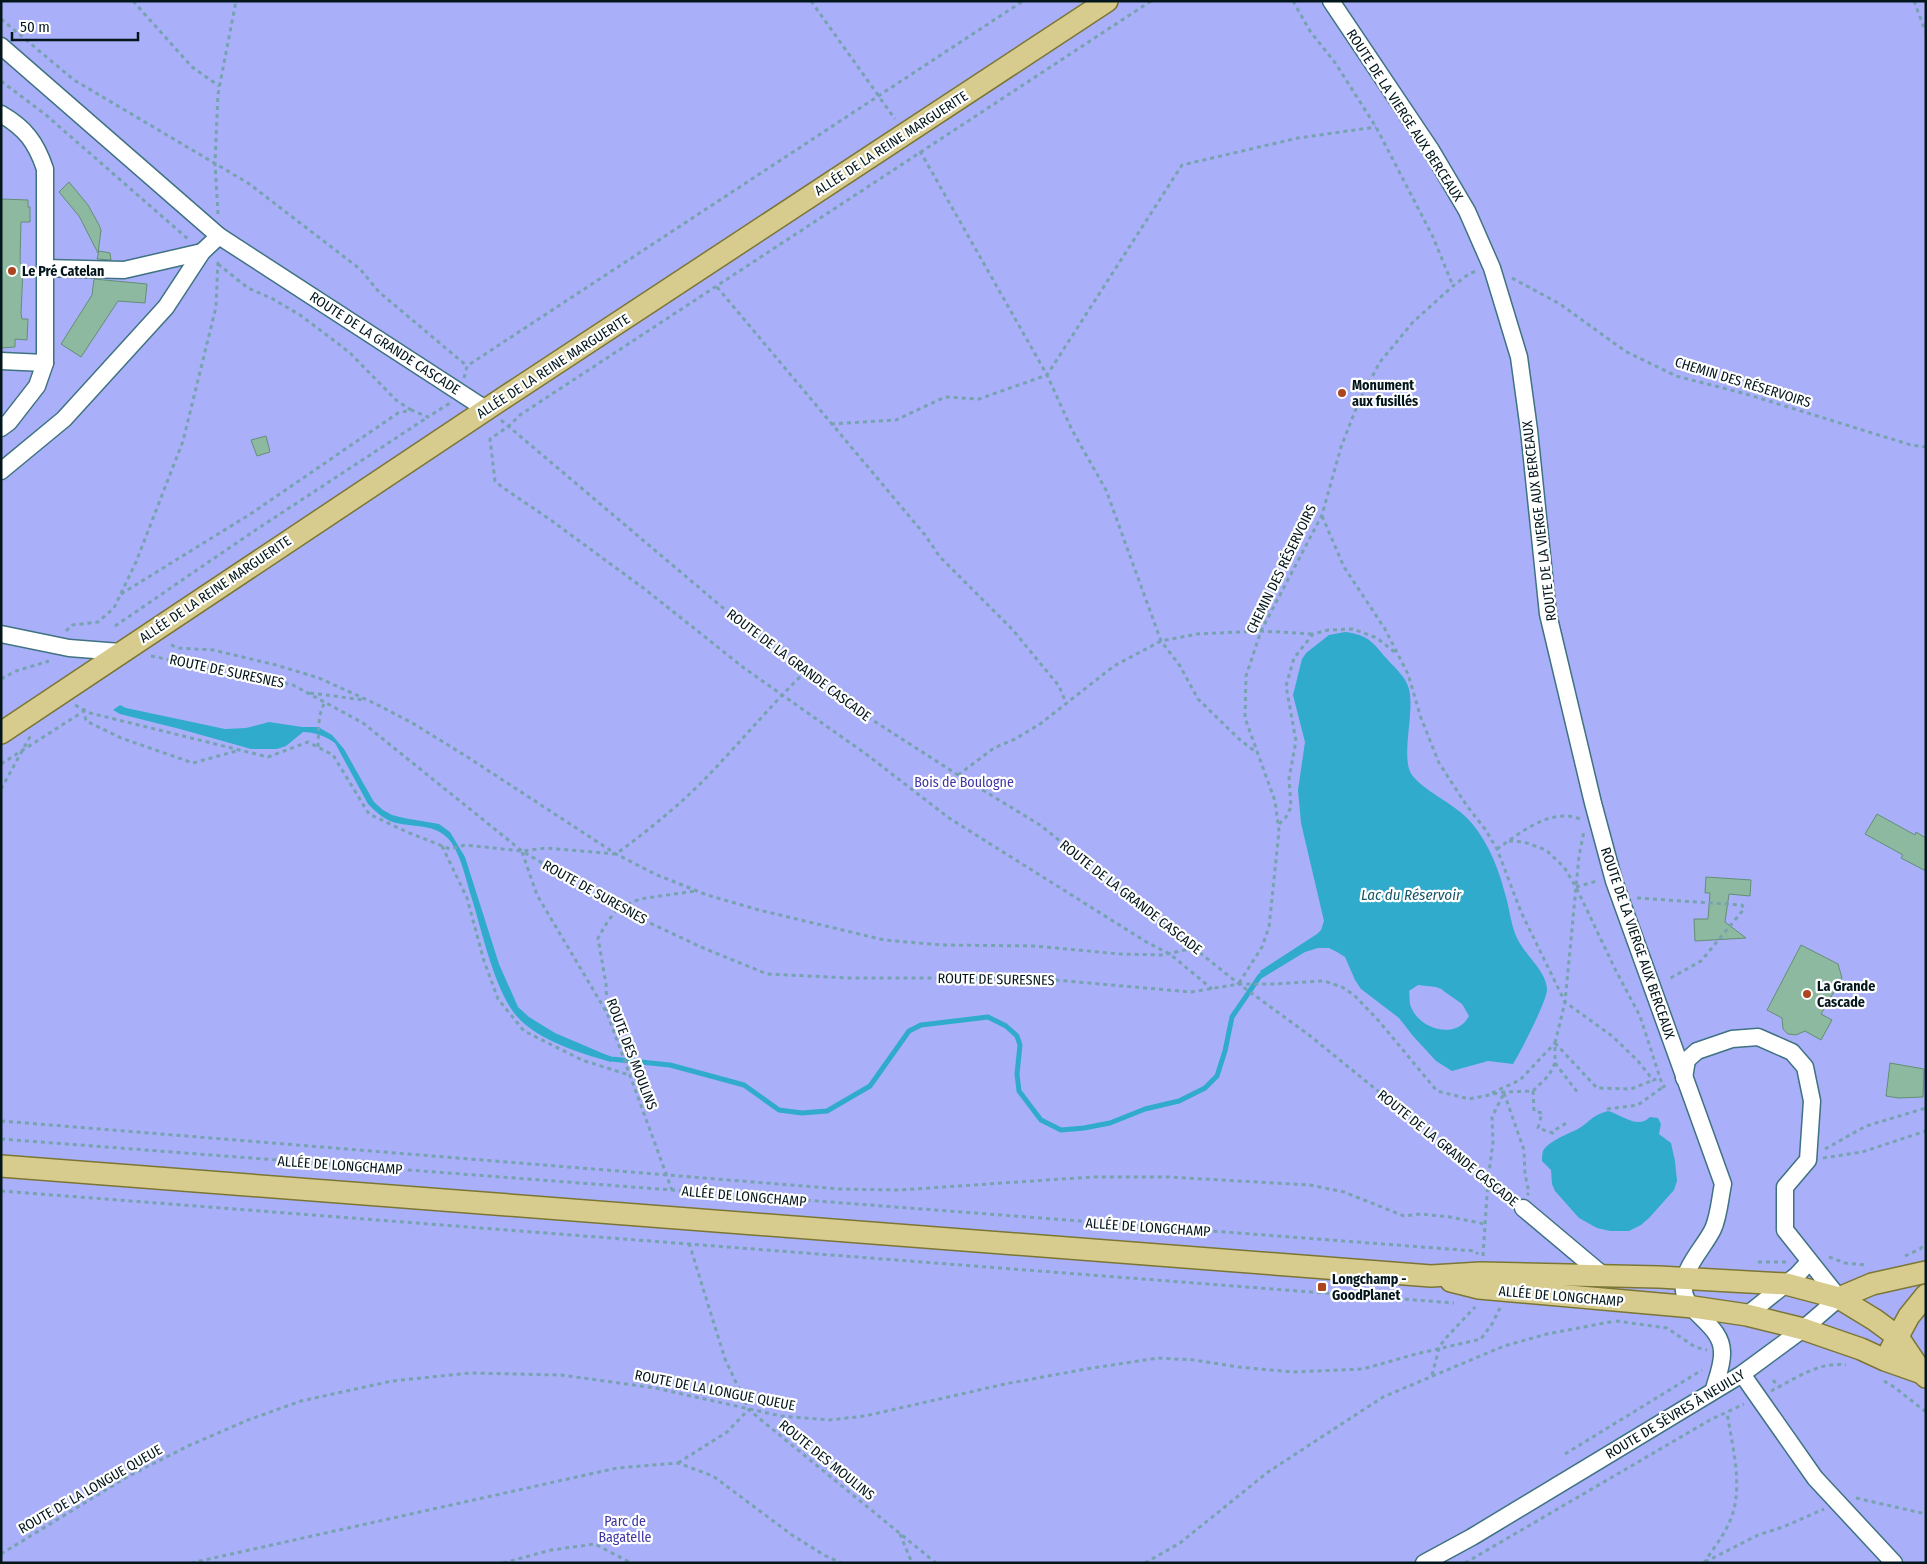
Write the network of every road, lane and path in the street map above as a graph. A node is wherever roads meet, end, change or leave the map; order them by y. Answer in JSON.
{"nodes":[{"id":1,"x":133,"y":1,"type":"edge"},
{"id":2,"x":236,"y":1,"type":"edge"},
{"id":3,"x":811,"y":1,"type":"edge"},
{"id":4,"x":1023,"y":1,"type":"edge"},
{"id":5,"x":1107,"y":1,"type":"edge"},
{"id":6,"x":1151,"y":1,"type":"edge"},
{"id":7,"x":1293,"y":1,"type":"edge"},
{"id":8,"x":1331,"y":1,"type":"edge"},
{"id":9,"x":1914,"y":1,"type":"edge"},
{"id":10,"x":1,"y":19,"type":"edge"},
{"id":11,"x":1926,"y":33,"type":"edge"},
{"id":12,"x":1,"y":46,"type":"edge"},
{"id":13,"x":1,"y":81,"type":"edge"},
{"id":14,"x":220,"y":86,"type":"junction"},
{"id":15,"x":878,"y":95,"type":"junction"},
{"id":16,"x":1,"y":114,"type":"edge"},
{"id":17,"x":1376,"y":127,"type":"junction"},
{"id":18,"x":906,"y":134,"type":"junction"},
{"id":19,"x":921,"y":152,"type":"junction"},
{"id":20,"x":216,"y":164,"type":"junction"},
{"id":21,"x":219,"y":236,"type":"junction"},
{"id":22,"x":202,"y":252,"type":"junction"},
{"id":23,"x":218,"y":264,"type":"junction"},
{"id":24,"x":45,"y":268,"type":"junction"},
{"id":25,"x":1492,"y":268,"type":"junction"},
{"id":26,"x":1453,"y":286,"type":"junction"},
{"id":27,"x":716,"y":287,"type":"junction"},
{"id":28,"x":1,"y":361,"type":"edge"},
{"id":29,"x":45,"y":363,"type":"junction"},
{"id":30,"x":467,"y":366,"type":"junction"},
{"id":31,"x":1047,"y":375,"type":"junction"},
{"id":32,"x":463,"y":381,"type":"dead end"},
{"id":33,"x":455,"y":400,"type":"dead end"},
{"id":34,"x":411,"y":410,"type":"junction"},
{"id":35,"x":487,"y":410,"type":"junction"},
{"id":36,"x":428,"y":417,"type":"junction"},
{"id":37,"x":831,"y":424,"type":"junction"},
{"id":38,"x":509,"y":426,"type":"junction"},
{"id":39,"x":1,"y":428,"type":"edge"},
{"id":40,"x":1926,"y":447,"type":"edge"},
{"id":41,"x":1,"y":471,"type":"edge"},
{"id":42,"x":1322,"y":516,"type":"junction"},
{"id":43,"x":120,"y":595,"type":"junction"},
{"id":44,"x":115,"y":626,"type":"dead end"},
{"id":45,"x":1261,"y":631,"type":"junction"},
{"id":46,"x":1,"y":634,"type":"edge"},
{"id":47,"x":1313,"y":634,"type":"junction"},
{"id":48,"x":1161,"y":641,"type":"junction"},
{"id":49,"x":53,"y":644,"type":"junction"},
{"id":50,"x":171,"y":645,"type":"dead end"},
{"id":51,"x":70,"y":648,"type":"junction"},
{"id":52,"x":120,"y":652,"type":"junction"},
{"id":53,"x":1399,"y":656,"type":"junction"},
{"id":54,"x":805,"y":672,"type":"junction"},
{"id":55,"x":1,"y":678,"type":"edge"},
{"id":56,"x":307,"y":692,"type":"junction"},
{"id":57,"x":60,"y":695,"type":"junction"},
{"id":58,"x":781,"y":695,"type":"junction"},
{"id":59,"x":368,"y":701,"type":"junction"},
{"id":60,"x":325,"y":702,"type":"junction"},
{"id":61,"x":1066,"y":703,"type":"junction"},
{"id":62,"x":36,"y":710,"type":"junction"},
{"id":63,"x":84,"y":711,"type":"junction"},
{"id":64,"x":1,"y":733,"type":"edge"},
{"id":65,"x":318,"y":747,"type":"junction"},
{"id":66,"x":24,"y":749,"type":"junction"},
{"id":67,"x":241,"y":750,"type":"junction"},
{"id":68,"x":1257,"y":753,"type":"junction"},
{"id":69,"x":1,"y":764,"type":"edge"},
{"id":70,"x":958,"y":775,"type":"junction"},
{"id":71,"x":1,"y":788,"type":"edge"},
{"id":72,"x":1592,"y":819,"type":"junction"},
{"id":73,"x":1279,"y":824,"type":"junction"},
{"id":74,"x":1509,"y":841,"type":"junction"},
{"id":75,"x":442,"y":846,"type":"junction"},
{"id":76,"x":1497,"y":849,"type":"junction"},
{"id":77,"x":522,"y":851,"type":"junction"},
{"id":78,"x":616,"y":854,"type":"junction"},
{"id":79,"x":1612,"y":876,"type":"junction"},
{"id":80,"x":1576,"y":887,"type":"junction"},
{"id":81,"x":696,"y":891,"type":"junction"},
{"id":82,"x":1619,"y":896,"type":"junction"},
{"id":83,"x":618,"y":908,"type":"junction"},
{"id":84,"x":1194,"y":948,"type":"junction"},
{"id":85,"x":1170,"y":954,"type":"junction"},
{"id":86,"x":1239,"y":984,"type":"junction"},
{"id":87,"x":1652,"y":988,"type":"junction"},
{"id":88,"x":1212,"y":989,"type":"junction"},
{"id":89,"x":1565,"y":1002,"type":"junction"},
{"id":90,"x":607,"y":1013,"type":"junction"},
{"id":91,"x":1555,"y":1043,"type":"junction"},
{"id":92,"x":1555,"y":1063,"type":"junction"},
{"id":93,"x":629,"y":1075,"type":"junction"},
{"id":94,"x":1684,"y":1078,"type":"junction"},
{"id":95,"x":1653,"y":1080,"type":"junction"},
{"id":96,"x":1663,"y":1087,"type":"dead end"},
{"id":97,"x":1533,"y":1091,"type":"junction"},
{"id":98,"x":1504,"y":1092,"type":"junction"},
{"id":99,"x":1578,"y":1093,"type":"dead end"},
{"id":100,"x":1485,"y":1096,"type":"junction"},
{"id":101,"x":1926,"y":1108,"type":"edge"},
{"id":102,"x":1607,"y":1109,"type":"dead end"},
{"id":103,"x":1,"y":1121,"type":"edge"},
{"id":104,"x":1568,"y":1122,"type":"dead end"},
{"id":105,"x":1926,"y":1131,"type":"edge"},
{"id":106,"x":1,"y":1139,"type":"edge"},
{"id":107,"x":1,"y":1166,"type":"edge"},
{"id":108,"x":666,"y":1174,"type":"junction"},
{"id":109,"x":1488,"y":1180,"type":"junction"},
{"id":110,"x":672,"y":1190,"type":"junction"},
{"id":111,"x":1,"y":1191,"type":"edge"},
{"id":112,"x":692,"y":1192,"type":"junction"},
{"id":113,"x":691,"y":1197,"type":"dead end"},
{"id":114,"x":1521,"y":1207,"type":"junction"},
{"id":115,"x":1485,"y":1224,"type":"junction"},
{"id":116,"x":689,"y":1236,"type":"dead end"},
{"id":117,"x":689,"y":1244,"type":"junction"},
{"id":118,"x":1914,"y":1251,"type":"dead end"},
{"id":119,"x":1822,"y":1252,"type":"dead end"},
{"id":120,"x":1926,"y":1252,"type":"edge"},
{"id":121,"x":1809,"y":1262,"type":"junction"},
{"id":122,"x":1870,"y":1266,"type":"dead end"},
{"id":123,"x":1926,"y":1272,"type":"edge"},
{"id":124,"x":1431,"y":1276,"type":"junction"},
{"id":125,"x":1604,"y":1276,"type":"junction"},
{"id":126,"x":1685,"y":1279,"type":"junction"},
{"id":127,"x":1786,"y":1284,"type":"junction"},
{"id":128,"x":1926,"y":1295,"type":"edge"},
{"id":129,"x":1839,"y":1298,"type":"junction"},
{"id":130,"x":1459,"y":1303,"type":"dead end"},
{"id":131,"x":1468,"y":1304,"type":"dead end"},
{"id":132,"x":1693,"y":1307,"type":"junction"},
{"id":133,"x":1499,"y":1310,"type":"dead end"},
{"id":134,"x":1747,"y":1315,"type":"junction"},
{"id":135,"x":1802,"y":1329,"type":"junction"},
{"id":136,"x":1898,"y":1337,"type":"junction"},
{"id":137,"x":1711,"y":1346,"type":"dead end"},
{"id":138,"x":1439,"y":1348,"type":"junction"},
{"id":139,"x":1852,"y":1366,"type":"dead end"},
{"id":140,"x":1706,"y":1367,"type":"dead end"},
{"id":141,"x":1881,"y":1369,"type":"junction"},
{"id":142,"x":1742,"y":1374,"type":"junction"},
{"id":143,"x":1432,"y":1375,"type":"junction"},
{"id":144,"x":1924,"y":1375,"type":"edge"},
{"id":145,"x":1773,"y":1380,"type":"dead end"},
{"id":146,"x":1779,"y":1387,"type":"junction"},
{"id":147,"x":1714,"y":1389,"type":"junction"},
{"id":148,"x":1771,"y":1391,"type":"dead end"},
{"id":149,"x":1744,"y":1404,"type":"dead end"},
{"id":150,"x":749,"y":1410,"type":"junction"},
{"id":151,"x":1727,"y":1412,"type":"junction"},
{"id":152,"x":1926,"y":1412,"type":"edge"},
{"id":153,"x":1566,"y":1454,"type":"dead end"},
{"id":154,"x":678,"y":1463,"type":"junction"},
{"id":155,"x":1849,"y":1495,"type":"dead end"},
{"id":156,"x":1832,"y":1506,"type":"dead end"},
{"id":157,"x":1926,"y":1514,"type":"edge"},
{"id":158,"x":898,"y":1531,"type":"junction"},
{"id":159,"x":1,"y":1554,"type":"edge"},
{"id":160,"x":191,"y":1563,"type":"edge"},
{"id":161,"x":503,"y":1563,"type":"edge"},
{"id":162,"x":631,"y":1563,"type":"edge"},
{"id":163,"x":841,"y":1563,"type":"edge"},
{"id":164,"x":912,"y":1563,"type":"edge"},
{"id":165,"x":936,"y":1563,"type":"edge"},
{"id":166,"x":1145,"y":1563,"type":"edge"},
{"id":167,"x":1424,"y":1563,"type":"edge"},
{"id":168,"x":1465,"y":1563,"type":"edge"},
{"id":169,"x":1704,"y":1563,"type":"edge"},
{"id":170,"x":1894,"y":1563,"type":"edge"}],
"edges":[{"from":1,"to":14,"type":"path"},
{"from":2,"to":14,"type":"path"},
{"from":3,"to":15,"type":"path"},
{"from":4,"to":15,"type":"path"},
{"from":5,"to":18,"type":"main road","name":"ALLÉE DE LA REINE MARGUERITE"},
{"from":6,"to":19,"type":"path"},
{"from":7,"to":17,"type":"path"},
{"from":8,"to":25,"type":"street","name":"ROUTE DE LA VIERGE AUX BERCEAUX"},
{"from":9,"to":11,"type":"path"},
{"from":10,"to":20,"type":"path"},
{"from":12,"to":21,"type":"street","name":"ROUTE DE LA GRANDE CASCADE"},
{"from":13,"to":22,"type":"path"},
{"from":14,"to":20,"type":"path"},
{"from":15,"to":18,"type":"path"},
{"from":15,"to":30,"type":"path"},
{"from":16,"to":24,"type":"street"},
{"from":17,"to":26,"type":"path"},
{"from":17,"to":31,"type":"path"},
{"from":18,"to":19,"type":"path"},
{"from":18,"to":35,"type":"main road","name":"ALLÉE DE LA REINE MARGUERITE"},
{"from":19,"to":27,"type":"path"},
{"from":19,"to":31,"type":"path"},
{"from":20,"to":21,"type":"path"},
{"from":20,"to":30,"type":"path"},
{"from":21,"to":22,"type":"street"},
{"from":21,"to":23,"type":"path"},
{"from":21,"to":35,"type":"street","name":"ROUTE DE LA GRANDE CASCADE"},
{"from":22,"to":23,"type":"path"},
{"from":22,"to":24,"type":"street"},
{"from":22,"to":41,"type":"street"},
{"from":23,"to":34,"type":"path"},
{"from":23,"to":43,"type":"path"},
{"from":24,"to":29,"type":"street"},
{"from":25,"to":26,"type":"path","name":"CHEMIN DES RÉSERVOIRS"},
{"from":25,"to":40,"type":"path","name":"CHEMIN DES RÉSERVOIRS"},
{"from":25,"to":72,"type":"street","name":"ROUTE DE LA VIERGE AUX BERCEAUX"},
{"from":26,"to":42,"type":"path","name":"CHEMIN DES RÉSERVOIRS"},
{"from":27,"to":37,"type":"path"},
{"from":27,"to":38,"type":"path"},
{"from":28,"to":29,"type":"street"},
{"from":29,"to":39,"type":"street"},
{"from":30,"to":32,"type":"path"},
{"from":31,"to":37,"type":"path"},
{"from":31,"to":48,"type":"path"},
{"from":33,"to":36,"type":"path"},
{"from":34,"to":36,"type":"path"},
{"from":34,"to":43,"type":"path"},
{"from":35,"to":38,"type":"path","name":"ROUTE DE LA GRANDE CASCADE"},
{"from":35,"to":52,"type":"main road","name":"ALLÉE DE LA REINE MARGUERITE"},
{"from":36,"to":44,"type":"path"},
{"from":37,"to":61,"type":"path"},
{"from":38,"to":54,"type":"path","name":"ROUTE DE LA GRANDE CASCADE"},
{"from":38,"to":58,"type":"path"},
{"from":42,"to":45,"type":"path","name":"CHEMIN DES RÉSERVOIRS"},
{"from":42,"to":53,"type":"path"},
{"from":43,"to":49,"type":"path"},
{"from":45,"to":47,"type":"path"},
{"from":45,"to":48,"type":"path"},
{"from":45,"to":68,"type":"path","name":"CHEMIN DES RÉSERVOIRS"},
{"from":46,"to":49,"type":"street"},
{"from":47,"to":53,"type":"path"},
{"from":47,"to":73,"type":"path"},
{"from":48,"to":61,"type":"path"},
{"from":48,"to":68,"type":"path"},
{"from":49,"to":51,"type":"street"},
{"from":50,"to":59,"type":"path"},
{"from":51,"to":52,"type":"street"},
{"from":51,"to":55,"type":"path"},
{"from":52,"to":56,"type":"path","name":"ROUTE DE SURESNES"},
{"from":52,"to":57,"type":"main road","name":"ALLÉE DE LA REINE MARGUERITE"},
{"from":53,"to":76,"type":"path"},
{"from":54,"to":58,"type":"path"},
{"from":54,"to":70,"type":"path","name":"ROUTE DE LA GRANDE CASCADE"},
{"from":56,"to":59,"type":"path"},
{"from":56,"to":60,"type":"path","name":"ROUTE DE SURESNES"},
{"from":57,"to":62,"type":"main road","name":"ALLÉE DE LA REINE MARGUERITE"},
{"from":57,"to":63,"type":"path"},
{"from":58,"to":78,"type":"path"},
{"from":58,"to":85,"type":"path"},
{"from":59,"to":78,"type":"path"},
{"from":60,"to":65,"type":"path"},
{"from":60,"to":77,"type":"path","name":"ROUTE DE SURESNES"},
{"from":61,"to":70,"type":"path"},
{"from":62,"to":64,"type":"main road","name":"ALLÉE DE LA REINE MARGUERITE"},
{"from":62,"to":66,"type":"path"},
{"from":63,"to":66,"type":"path"},
{"from":63,"to":67,"type":"path"},
{"from":63,"to":67,"type":"path"},
{"from":65,"to":67,"type":"path"},
{"from":65,"to":75,"type":"path"},
{"from":66,"to":69,"type":"path"},
{"from":66,"to":71,"type":"path"},
{"from":68,"to":73,"type":"path","name":"CHEMIN DES RÉSERVOIRS"},
{"from":70,"to":84,"type":"path","name":"ROUTE DE LA GRANDE CASCADE"},
{"from":72,"to":74,"type":"path"},
{"from":72,"to":79,"type":"street","name":"ROUTE DE LA VIERGE AUX BERCEAUX"},
{"from":72,"to":80,"type":"path"},
{"from":73,"to":86,"type":"path","name":"CHEMIN DES RÉSERVOIRS"},
{"from":74,"to":76,"type":"path"},
{"from":74,"to":80,"type":"path"},
{"from":75,"to":77,"type":"path"},
{"from":75,"to":93,"type":"path"},
{"from":76,"to":89,"type":"path"},
{"from":77,"to":78,"type":"path"},
{"from":77,"to":83,"type":"path","name":"ROUTE DE SURESNES"},
{"from":77,"to":90,"type":"path","name":"ROUTE DES MOULINS"},
{"from":78,"to":81,"type":"path"},
{"from":79,"to":80,"type":"path"},
{"from":79,"to":82,"type":"street","name":"ROUTE DE LA VIERGE AUX BERCEAUX"},
{"from":80,"to":89,"type":"path"},
{"from":80,"to":95,"type":"path"},
{"from":81,"to":83,"type":"path"},
{"from":81,"to":85,"type":"path"},
{"from":82,"to":87,"type":"street","name":"ROUTE DE LA VIERGE AUX BERCEAUX"},
{"from":82,"to":87,"type":"path"},
{"from":83,"to":88,"type":"path","name":"ROUTE DE SURESNES"},
{"from":83,"to":90,"type":"path"},
{"from":84,"to":85,"type":"path"},
{"from":84,"to":86,"type":"path","name":"ROUTE DE LA GRANDE CASCADE"},
{"from":85,"to":88,"type":"path"},
{"from":86,"to":88,"type":"path","name":"ROUTE DE SURESNES"},
{"from":86,"to":100,"type":"path","name":"ROUTE DE SURESNES"},
{"from":86,"to":109,"type":"path","name":"ROUTE DE LA GRANDE CASCADE"},
{"from":87,"to":94,"type":"street","name":"ROUTE DE LA VIERGE AUX BERCEAUX"},
{"from":89,"to":91,"type":"path"},
{"from":89,"to":95,"type":"path"},
{"from":90,"to":93,"type":"path","name":"ROUTE DES MOULINS"},
{"from":91,"to":92,"type":"path"},
{"from":91,"to":95,"type":"path"},
{"from":91,"to":100,"type":"path"},
{"from":92,"to":97,"type":"path"},
{"from":92,"to":99,"type":"path"},
{"from":93,"to":108,"type":"path","name":"ROUTE DES MOULINS"},
{"from":94,"to":121,"type":"street"},
{"from":94,"to":126,"type":"street","name":"ROUTE DE LA VIERGE AUX BERCEAUX"},
{"from":96,"to":102,"type":"path"},
{"from":97,"to":98,"type":"path"},
{"from":97,"to":104,"type":"path"},
{"from":98,"to":100,"type":"path"},
{"from":98,"to":109,"type":"path"},
{"from":98,"to":114,"type":"path"},
{"from":101,"to":105,"type":"path"},
{"from":103,"to":108,"type":"path"},
{"from":106,"to":110,"type":"path","name":"ALLÉE DE LONGCHAMP"},
{"from":107,"to":124,"type":"main road","name":"ALLÉE DE LONGCHAMP"},
{"from":108,"to":110,"type":"path","name":"ROUTE DES MOULINS"},
{"from":108,"to":115,"type":"path"},
{"from":109,"to":114,"type":"path","name":"ROUTE DE LA GRANDE CASCADE"},
{"from":109,"to":115,"type":"path"},
{"from":110,"to":112,"type":"path","name":"ALLÉE DE LONGCHAMP"},
{"from":111,"to":117,"type":"path"},
{"from":112,"to":113,"type":"path"},
{"from":112,"to":115,"type":"path","name":"ALLÉE DE LONGCHAMP"},
{"from":114,"to":125,"type":"street","name":"ROUTE DE LA GRANDE CASCADE"},
{"from":116,"to":117,"type":"path","name":"ROUTE DES MOULINS"},
{"from":117,"to":130,"type":"path"},
{"from":117,"to":150,"type":"path","name":"ROUTE DES MOULINS"},
{"from":118,"to":120,"type":"path"},
{"from":119,"to":122,"type":"path"},
{"from":121,"to":127,"type":"street"},
{"from":121,"to":129,"type":"street"},
{"from":123,"to":129,"type":"main road","name":"ROUTE DE SÈVRES À NEUILLY"},
{"from":124,"to":125,"type":"main road","name":"ALLÉE DE LONGCHAMP"},
{"from":124,"to":132,"type":"main road","name":"ALLÉE DE LONGCHAMP"},
{"from":125,"to":126,"type":"main road","name":"ALLÉE DE LONGCHAMP"},
{"from":126,"to":127,"type":"main road","name":"ALLÉE DE LONGCHAMP"},
{"from":126,"to":132,"type":"street"},
{"from":127,"to":129,"type":"main road","name":"ALLÉE DE LONGCHAMP"},
{"from":127,"to":134,"type":"street"},
{"from":128,"to":136,"type":"main road"},
{"from":129,"to":135,"type":"street","name":"ROUTE DE SÈVRES À NEUILLY"},
{"from":129,"to":136,"type":"main road","name":"ALLÉE DE LONGCHAMP"},
{"from":131,"to":138,"type":"path"},
{"from":132,"to":134,"type":"main road","name":"ALLÉE DE LONGCHAMP"},
{"from":132,"to":147,"type":"street"},
{"from":133,"to":138,"type":"path","name":"ROUTE DE LA LONGUE QUEUE"},
{"from":134,"to":135,"type":"main road","name":"ALLÉE DE LONGCHAMP"},
{"from":135,"to":141,"type":"main road","name":"ALLÉE DE LONGCHAMP"},
{"from":135,"to":142,"type":"street","name":"ROUTE DE SÈVRES À NEUILLY"},
{"from":136,"to":141,"type":"main road"},
{"from":136,"to":144,"type":"main road","name":"ALLÉE DE LONGCHAMP"},
{"from":137,"to":143,"type":"path","name":"ALLÉE DE LONGCHAMP"},
{"from":138,"to":143,"type":"path"},
{"from":138,"to":150,"type":"path","name":"ROUTE DE LA LONGUE QUEUE"},
{"from":139,"to":146,"type":"path"},
{"from":140,"to":153,"type":"path"},
{"from":141,"to":144,"type":"main road","name":"ALLÉE DE LONGCHAMP"},
{"from":141,"to":152,"type":"path"},
{"from":142,"to":147,"type":"street","name":"ROUTE DE SÈVRES À NEUILLY"},
{"from":142,"to":170,"type":"street"},
{"from":143,"to":166,"type":"path","name":"ALLÉE DE LONGCHAMP"},
{"from":145,"to":146,"type":"path"},
{"from":146,"to":148,"type":"path"},
{"from":147,"to":167,"type":"street","name":"ROUTE DE SÈVRES À NEUILLY"},
{"from":149,"to":151,"type":"path"},
{"from":150,"to":154,"type":"path"},
{"from":150,"to":158,"type":"path","name":"ROUTE DES MOULINS"},
{"from":150,"to":159,"type":"path","name":"ROUTE DE LA LONGUE QUEUE"},
{"from":151,"to":168,"type":"path"},
{"from":151,"to":169,"type":"path"},
{"from":154,"to":160,"type":"path"},
{"from":154,"to":163,"type":"path"},
{"from":155,"to":157,"type":"path"},
{"from":156,"to":169,"type":"path"},
{"from":158,"to":164,"type":"path"},
{"from":158,"to":165,"type":"path","name":"ROUTE DES MOULINS"},
{"from":161,"to":162,"type":"path"}]}
